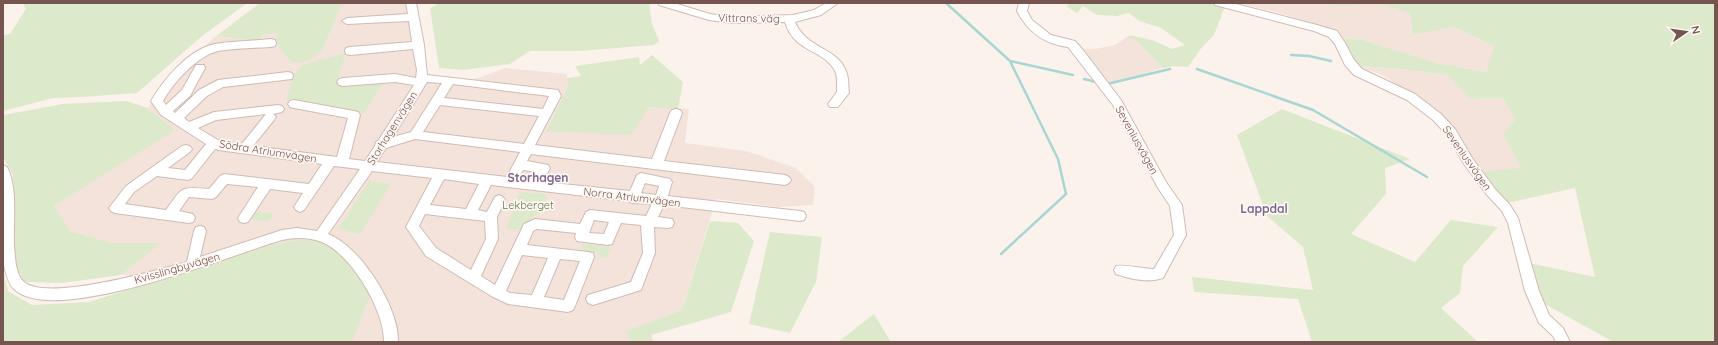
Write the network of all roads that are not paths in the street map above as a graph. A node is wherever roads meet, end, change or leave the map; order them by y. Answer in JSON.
{"nodes":[{"id":1,"x":663,"y":3,"type":"edge"},
{"id":2,"x":833,"y":3,"type":"edge"},
{"id":3,"x":1024,"y":3,"type":"edge"},
{"id":4,"x":1219,"y":3,"type":"edge"},
{"id":5,"x":414,"y":7,"type":"edge"},
{"id":6,"x":793,"y":18,"type":"junction"},
{"id":7,"x":347,"y":21,"type":"dead end"},
{"id":8,"x":271,"y":42,"type":"dead end"},
{"id":9,"x":419,"y":46,"type":"junction"},
{"id":10,"x":350,"y":51,"type":"dead end"},
{"id":11,"x":200,"y":68,"type":"dead end"},
{"id":12,"x":288,"y":76,"type":"dead end"},
{"id":13,"x":421,"y":80,"type":"junction"},
{"id":14,"x":450,"y":80,"type":"junction"},
{"id":15,"x":343,"y":82,"type":"dead end"},
{"id":16,"x":437,"y":101,"type":"junction"},
{"id":17,"x":294,"y":104,"type":"dead end"},
{"id":18,"x":834,"y":104,"type":"dead end"},
{"id":19,"x":165,"y":112,"type":"junction"},
{"id":20,"x":546,"y":113,"type":"junction"},
{"id":21,"x":676,"y":113,"type":"dead end"},
{"id":22,"x":176,"y":119,"type":"junction"},
{"id":23,"x":189,"y":127,"type":"junction"},
{"id":24,"x":415,"y":135,"type":"junction"},
{"id":25,"x":213,"y":143,"type":"junction"},
{"id":26,"x":380,"y":145,"type":"junction"},
{"id":27,"x":244,"y":149,"type":"junction"},
{"id":28,"x":527,"y":149,"type":"junction"},
{"id":29,"x":186,"y":150,"type":"dead end"},
{"id":30,"x":336,"y":162,"type":"junction"},
{"id":31,"x":519,"y":164,"type":"junction"},
{"id":32,"x":651,"y":164,"type":"junction"},
{"id":33,"x":368,"y":166,"type":"junction"},
{"id":34,"x":672,"y":167,"type":"junction"},
{"id":35,"x":3,"y":170,"type":"edge"},
{"id":36,"x":156,"y":172,"type":"junction"},
{"id":37,"x":188,"y":174,"type":"junction"},
{"id":38,"x":440,"y":175,"type":"junction"},
{"id":39,"x":487,"y":180,"type":"junction"},
{"id":40,"x":640,"y":180,"type":"junction"},
{"id":41,"x":784,"y":180,"type":"dead end"},
{"id":42,"x":666,"y":182,"type":"junction"},
{"id":43,"x":510,"y":183,"type":"junction"},
{"id":44,"x":267,"y":184,"type":"junction"},
{"id":45,"x":535,"y":186,"type":"junction"},
{"id":46,"x":312,"y":189,"type":"junction"},
{"id":47,"x":189,"y":192,"type":"junction"},
{"id":48,"x":633,"y":198,"type":"junction"},
{"id":49,"x":499,"y":200,"type":"dead end"},
{"id":50,"x":660,"y":201,"type":"junction"},
{"id":51,"x":300,"y":207,"type":"dead end"},
{"id":52,"x":422,"y":210,"type":"junction"},
{"id":53,"x":169,"y":215,"type":"junction"},
{"id":54,"x":469,"y":215,"type":"junction"},
{"id":55,"x":800,"y":216,"type":"dead end"},
{"id":56,"x":491,"y":217,"type":"junction"},
{"id":57,"x":189,"y":218,"type":"dead end"},
{"id":58,"x":244,"y":218,"type":"dead end"},
{"id":59,"x":617,"y":219,"type":"junction"},
{"id":60,"x":648,"y":223,"type":"junction"},
{"id":61,"x":668,"y":223,"type":"dead end"},
{"id":62,"x":200,"y":231,"type":"dead end"},
{"id":63,"x":583,"y":233,"type":"junction"},
{"id":64,"x":320,"y":236,"type":"junction"},
{"id":65,"x":519,"y":249,"type":"junction"},
{"id":66,"x":556,"y":254,"type":"junction"},
{"id":67,"x":573,"y":256,"type":"junction"},
{"id":68,"x":192,"y":266,"type":"junction"},
{"id":69,"x":1122,"y":270,"type":"dead end"},
{"id":70,"x":473,"y":278,"type":"junction"},
{"id":71,"x":498,"y":293,"type":"junction"},
{"id":72,"x":593,"y":299,"type":"dead end"},
{"id":73,"x":536,"y":302,"type":"junction"},
{"id":74,"x":391,"y":342,"type":"edge"},
{"id":75,"x":1563,"y":342,"type":"edge"}],
"edges":[{"from":1,"to":6,"type":"street","name":"Vittrans väg"},
{"from":2,"to":6,"type":"street","name":"Vittrans väg"},
{"from":3,"to":69,"type":"street","name":"Seveniusvägen"},
{"from":4,"to":75,"type":"street","name":"Seveniusvägen"},
{"from":5,"to":7,"type":"street"},
{"from":5,"to":9,"type":"street","name":"Storhagenvägen"},
{"from":6,"to":18,"type":"street"},
{"from":8,"to":19,"type":"street"},
{"from":9,"to":10,"type":"street"},
{"from":9,"to":13,"type":"street","name":"Storhagenvägen"},
{"from":11,"to":19,"type":"street"},
{"from":12,"to":22,"type":"street"},
{"from":13,"to":14,"type":"street"},
{"from":13,"to":15,"type":"street"},
{"from":13,"to":26,"type":"street","name":"Storhagenvägen"},
{"from":14,"to":16,"type":"street"},
{"from":14,"to":20,"type":"street"},
{"from":16,"to":20,"type":"street"},
{"from":16,"to":24,"type":"street"},
{"from":17,"to":30,"type":"street"},
{"from":19,"to":22,"type":"street","name":"Södra Atriumvägen"},
{"from":20,"to":28,"type":"street"},
{"from":21,"to":32,"type":"street"},
{"from":22,"to":23,"type":"street","name":"Södra Atriumvägen"},
{"from":23,"to":25,"type":"street","name":"Södra Atriumvägen"},
{"from":23,"to":27,"type":"street"},
{"from":24,"to":26,"type":"street"},
{"from":24,"to":28,"type":"street"},
{"from":25,"to":27,"type":"street","name":"Södra Atriumvägen"},
{"from":25,"to":37,"type":"street"},
{"from":26,"to":33,"type":"street","name":"Storhagenvägen"},
{"from":27,"to":30,"type":"street","name":"Södra Atriumvägen"},
{"from":28,"to":31,"type":"street"},
{"from":28,"to":32,"type":"street"},
{"from":29,"to":36,"type":"street"},
{"from":30,"to":33,"type":"street","name":"Södra Atriumvägen"},
{"from":30,"to":46,"type":"street"},
{"from":31,"to":43,"type":"street"},
{"from":31,"to":45,"type":"street"},
{"from":32,"to":34,"type":"street"},
{"from":32,"to":40,"type":"street"},
{"from":33,"to":38,"type":"street","name":"Norra Atriumvägen"},
{"from":33,"to":64,"type":"street","name":"Storhagenvägen"},
{"from":34,"to":41,"type":"street"},
{"from":34,"to":42,"type":"street"},
{"from":35,"to":68,"type":"street","name":"Kvisslingbyvägen"},
{"from":36,"to":37,"type":"street"},
{"from":36,"to":53,"type":"street"},
{"from":37,"to":47,"type":"street"},
{"from":38,"to":39,"type":"street","name":"Norra Atriumvägen"},
{"from":38,"to":52,"type":"street"},
{"from":39,"to":43,"type":"street","name":"Norra Atriumvägen"},
{"from":39,"to":54,"type":"street"},
{"from":40,"to":42,"type":"street"},
{"from":40,"to":48,"type":"street"},
{"from":42,"to":50,"type":"street"},
{"from":43,"to":45,"type":"street","name":"Norra Atriumvägen"},
{"from":44,"to":46,"type":"street"},
{"from":44,"to":47,"type":"street"},
{"from":44,"to":58,"type":"street"},
{"from":45,"to":48,"type":"street","name":"Norra Atriumvägen"},
{"from":46,"to":51,"type":"street"},
{"from":47,"to":53,"type":"street"},
{"from":48,"to":50,"type":"street","name":"Norra Atriumvägen"},
{"from":49,"to":56,"type":"street"},
{"from":50,"to":55,"type":"street","name":"Norra Atriumvägen"},
{"from":50,"to":60,"type":"street"},
{"from":52,"to":54,"type":"street"},
{"from":52,"to":70,"type":"street"},
{"from":53,"to":57,"type":"street"},
{"from":54,"to":56,"type":"street"},
{"from":56,"to":70,"type":"street"},
{"from":59,"to":60,"type":"street"},
{"from":59,"to":63,"type":"street"},
{"from":59,"to":63,"type":"street"},
{"from":60,"to":61,"type":"street"},
{"from":60,"to":72,"type":"street"},
{"from":62,"to":68,"type":"street"},
{"from":63,"to":65,"type":"street"},
{"from":63,"to":67,"type":"street"},
{"from":64,"to":68,"type":"street","name":"Kvisslingbyvägen"},
{"from":64,"to":74,"type":"street","name":"Kvisslingbyvägen"},
{"from":65,"to":66,"type":"street"},
{"from":65,"to":71,"type":"street"},
{"from":66,"to":67,"type":"street"},
{"from":66,"to":73,"type":"street"},
{"from":67,"to":73,"type":"street"},
{"from":70,"to":71,"type":"street"},
{"from":71,"to":73,"type":"street"}]}
